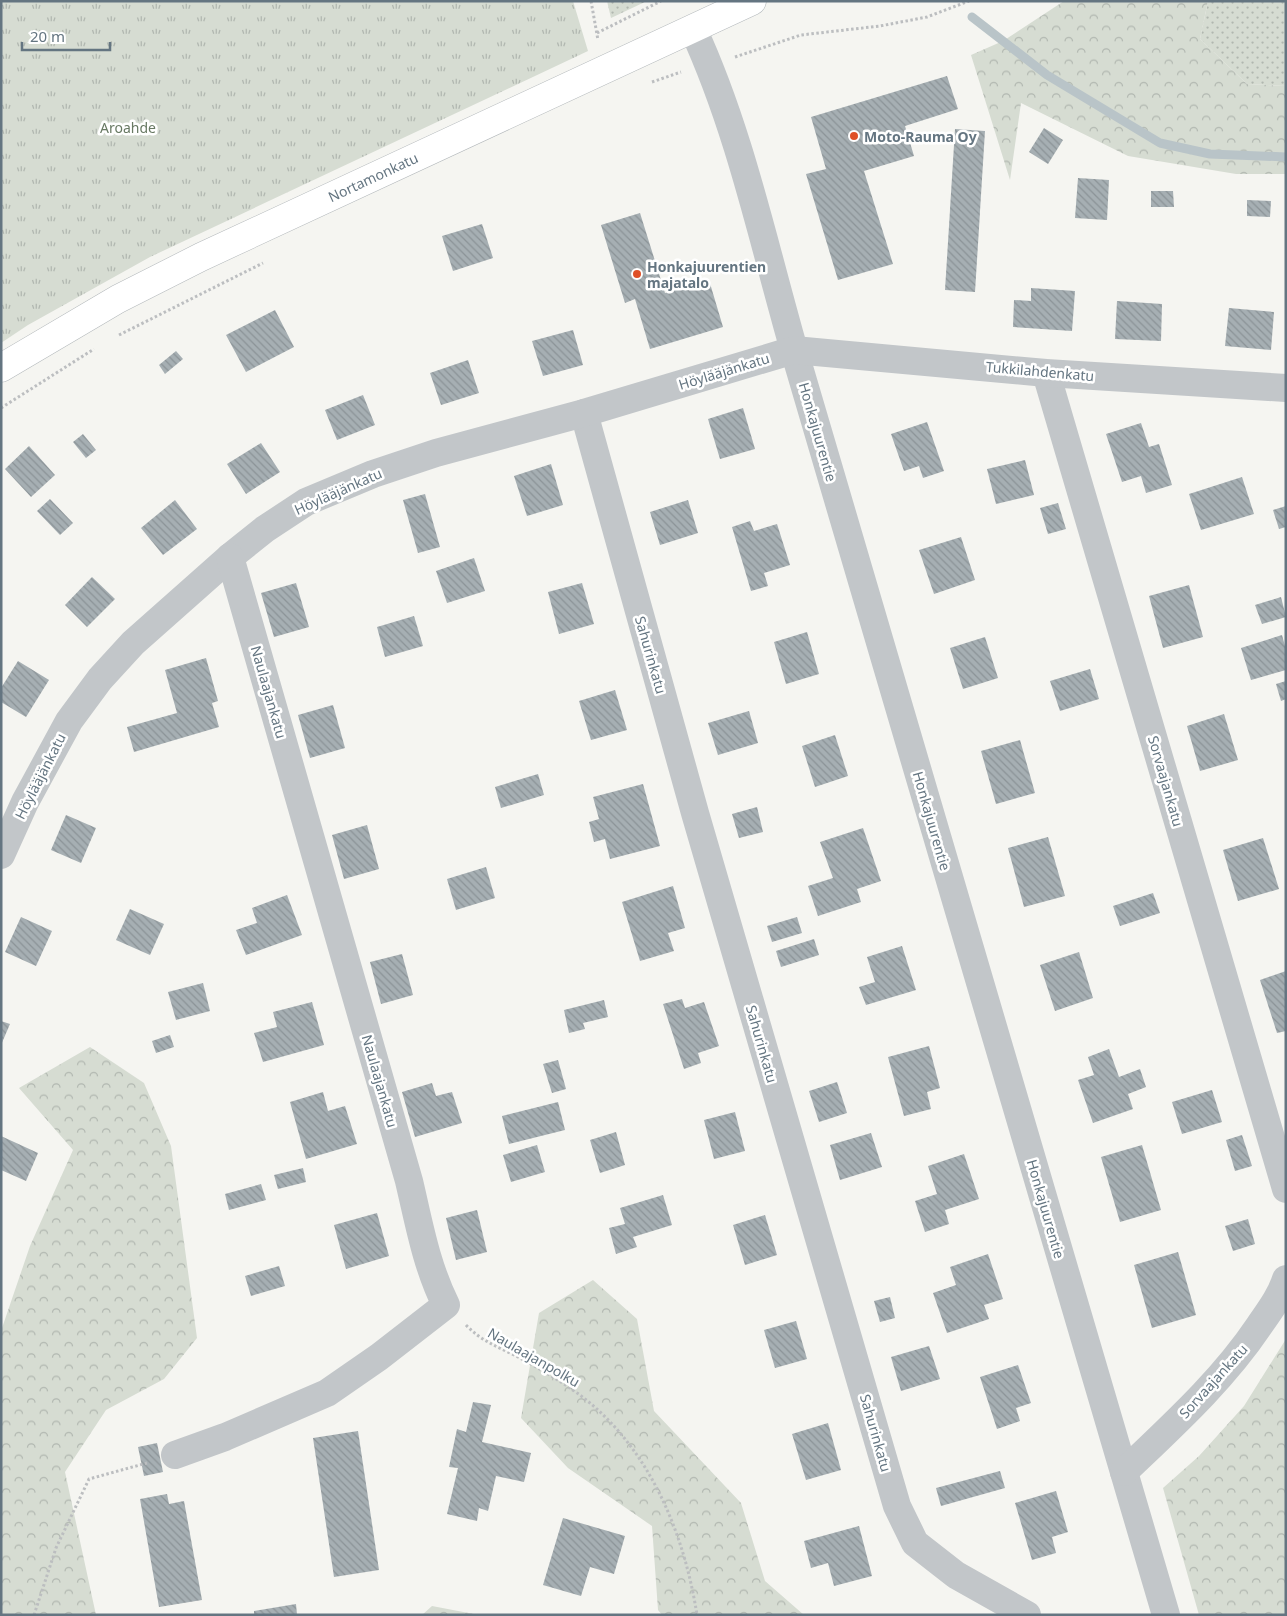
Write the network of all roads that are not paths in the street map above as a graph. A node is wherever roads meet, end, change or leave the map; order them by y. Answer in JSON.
{"nodes":[{"id":1,"x":752,"y":1,"type":"edge"},
{"id":2,"x":693,"y":29,"type":"junction"},
{"id":3,"x":794,"y":350,"type":"junction"},
{"id":4,"x":1,"y":368,"type":"edge"},
{"id":5,"x":1046,"y":374,"type":"junction"},
{"id":6,"x":1286,"y":388,"type":"edge"},
{"id":7,"x":584,"y":413,"type":"junction"},
{"id":8,"x":230,"y":557,"type":"junction"},
{"id":9,"x":1,"y":855,"type":"edge"},
{"id":10,"x":1286,"y":1188,"type":"edge"},
{"id":11,"x":1286,"y":1279,"type":"edge"},
{"id":12,"x":175,"y":1455,"type":"road end"},
{"id":13,"x":1124,"y":1472,"type":"junction"},
{"id":14,"x":1027,"y":1615,"type":"edge"},
{"id":15,"x":1166,"y":1615,"type":"edge"}],
"edges":[{"from":1,"to":2,"type":"main road","name":"Nortamonkatu"},
{"from":2,"to":3,"type":"street","name":"Honkajuurentie"},
{"from":2,"to":4,"type":"main road","name":"Nortamonkatu"},
{"from":3,"to":5,"type":"street","name":"Tukkilahdenkatu"},
{"from":3,"to":7,"type":"street","name":"Höylääjänkatu"},
{"from":3,"to":13,"type":"street","name":"Honkajuurentie"},
{"from":5,"to":6,"type":"street","name":"Tukkilahdenkatu"},
{"from":5,"to":10,"type":"street","name":"Sorvaajankatu"},
{"from":7,"to":8,"type":"street","name":"Höylääjänkatu"},
{"from":7,"to":14,"type":"street","name":"Sahurinkatu"},
{"from":8,"to":9,"type":"street","name":"Höylääjänkatu"},
{"from":8,"to":12,"type":"street","name":"Naulaajankatu"},
{"from":11,"to":13,"type":"street","name":"Sorvaajankatu"},
{"from":13,"to":15,"type":"street","name":"Honkajuurentie"}]}
